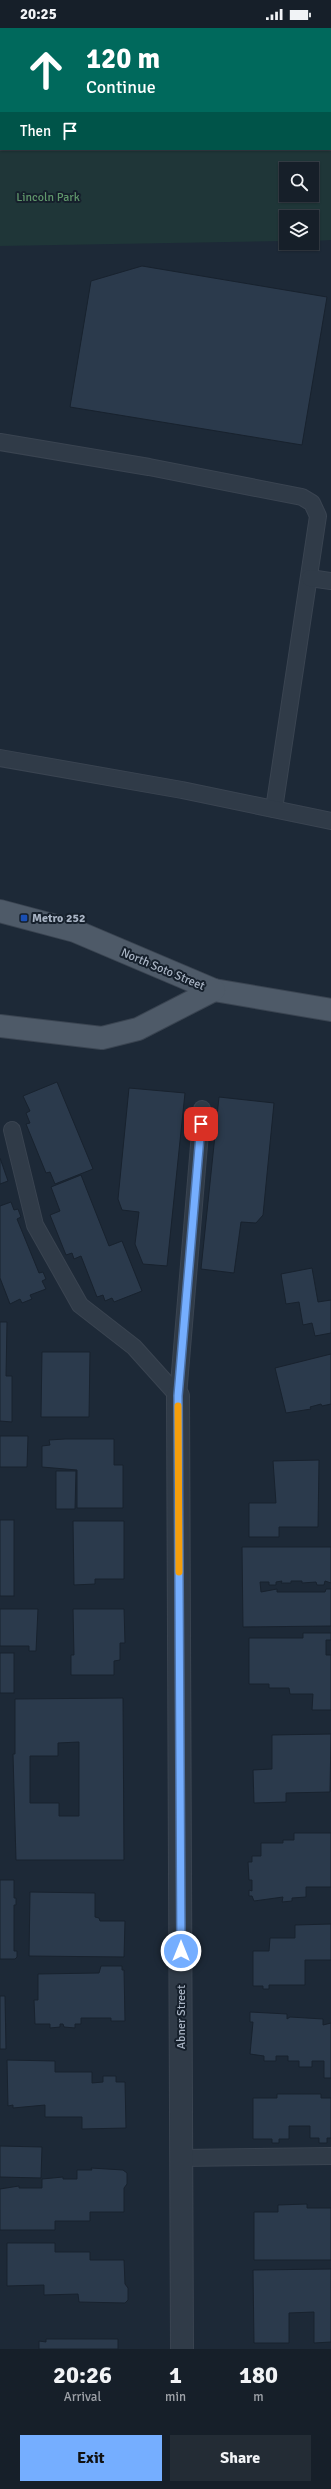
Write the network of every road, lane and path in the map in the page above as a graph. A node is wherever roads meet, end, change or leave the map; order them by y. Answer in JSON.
{"nodes":[{"id":1,"x":0,"y":442,"type":"edge"},
{"id":2,"x":310,"y":578,"type":"junction"},
{"id":3,"x":331,"y":581,"type":"edge"},
{"id":4,"x":0,"y":758,"type":"edge"},
{"id":5,"x":274,"y":809,"type":"junction"},
{"id":6,"x":331,"y":821,"type":"edge"},
{"id":7,"x":0,"y":911,"type":"edge"},
{"id":8,"x":214,"y":990,"type":"junction"},
{"id":9,"x":331,"y":1010,"type":"edge"},
{"id":10,"x":0,"y":1026,"type":"edge"},
{"id":11,"x":202,"y":1109,"type":"dead end"},
{"id":12,"x":12,"y":1130,"type":"dead end"},
{"id":13,"x":178,"y":1396,"type":"junction"},
{"id":14,"x":331,"y":2156,"type":"edge"},
{"id":15,"x":181,"y":2158,"type":"junction"},
{"id":16,"x":182,"y":2349,"type":"edge"}],
"edges":[{"from":1,"to":2,"type":"lane"},
{"from":2,"to":3,"type":"lane"},
{"from":2,"to":5,"type":"lane"},
{"from":4,"to":5,"type":"lane"},
{"from":5,"to":6,"type":"lane"},
{"from":7,"to":8,"type":"main road","name":"North Soto Street"},
{"from":8,"to":9,"type":"main road","name":"North Soto Street"},
{"from":8,"to":10,"type":"main road"},
{"from":11,"to":13,"type":"lane"},
{"from":12,"to":13,"type":"lane"},
{"from":13,"to":15,"type":"street","name":"Abner Street"},
{"from":14,"to":15,"type":"lane"},
{"from":15,"to":16,"type":"street","name":"Abner Street"}]}
